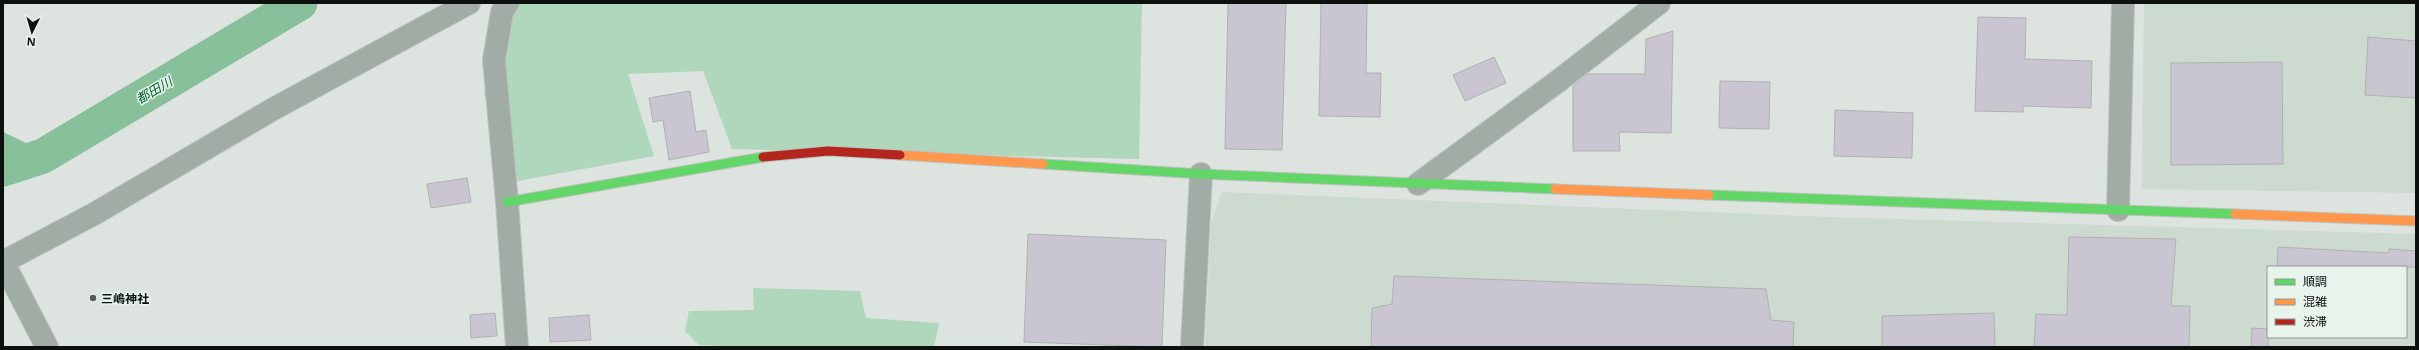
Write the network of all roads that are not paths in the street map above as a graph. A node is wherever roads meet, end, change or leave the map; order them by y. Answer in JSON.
{"nodes":[{"id":1,"x":469,"y":3,"type":"edge"},
{"id":2,"x":508,"y":3,"type":"edge"},
{"id":3,"x":1659,"y":3,"type":"edge"},
{"id":4,"x":2123,"y":3,"type":"edge"},
{"id":5,"x":1201,"y":174,"type":"junction"},
{"id":6,"x":1418,"y":184,"type":"junction"},
{"id":7,"x":507,"y":202,"type":"junction"},
{"id":8,"x":2118,"y":210,"type":"junction"},
{"id":9,"x":2416,"y":221,"type":"edge"},
{"id":10,"x":3,"y":262,"type":"edge"},
{"id":11,"x":47,"y":347,"type":"edge"},
{"id":12,"x":517,"y":347,"type":"edge"},
{"id":13,"x":1192,"y":347,"type":"edge"}],
"edges":[{"from":1,"to":10,"type":"street"},
{"from":2,"to":7,"type":"street"},
{"from":3,"to":6,"type":"street"},
{"from":4,"to":8,"type":"street"},
{"from":5,"to":6,"type":"street"},
{"from":5,"to":7,"type":"street"},
{"from":5,"to":13,"type":"street"},
{"from":6,"to":8,"type":"street"},
{"from":7,"to":12,"type":"street"},
{"from":8,"to":9,"type":"street"},
{"from":10,"to":11,"type":"street"}]}
